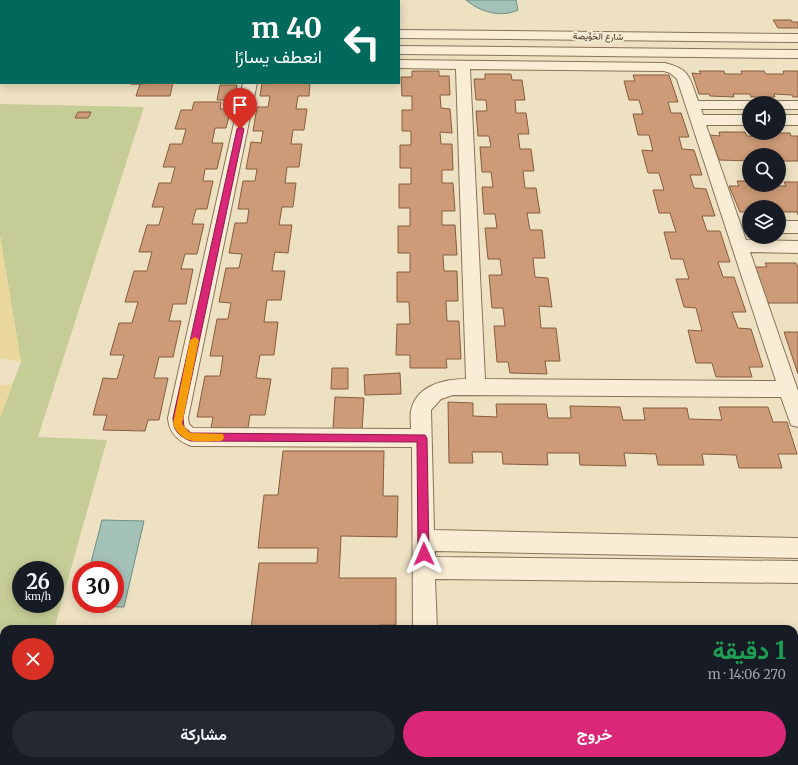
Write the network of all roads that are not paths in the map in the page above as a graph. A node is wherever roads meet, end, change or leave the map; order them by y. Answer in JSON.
{"nodes":[{"id":1,"x":400,"y":34,"type":"edge"},
{"id":2,"x":798,"y":38,"type":"edge"},
{"id":3,"x":400,"y":50,"type":"edge"},
{"id":4,"x":798,"y":54,"type":"edge"},
{"id":5,"x":400,"y":64,"type":"edge"},
{"id":6,"x":463,"y":64,"type":"junction"},
{"id":7,"x":250,"y":84,"type":"edge"},
{"id":8,"x":692,"y":105,"type":"junction"},
{"id":9,"x":742,"y":105,"type":"edge"},
{"id":10,"x":786,"y":105,"type":"edge"},
{"id":11,"x":798,"y":105,"type":"edge"},
{"id":12,"x":697,"y":120,"type":"junction"},
{"id":13,"x":742,"y":120,"type":"edge"},
{"id":14,"x":786,"y":120,"type":"edge"},
{"id":15,"x":798,"y":120,"type":"edge"},
{"id":16,"x":741,"y":227,"type":"edge"},
{"id":17,"x":786,"y":227,"type":"edge"},
{"id":18,"x":798,"y":227,"type":"edge"},
{"id":19,"x":740,"y":246,"type":"junction"},
{"id":20,"x":798,"y":247,"type":"edge"},
{"id":21,"x":476,"y":387,"type":"junction"},
{"id":22,"x":792,"y":393,"type":"edge"},
{"id":23,"x":798,"y":419,"type":"edge"},
{"id":24,"x":422,"y":438,"type":"junction"},
{"id":25,"x":423,"y":540,"type":"junction"},
{"id":26,"x":472,"y":541,"type":"junction"},
{"id":27,"x":798,"y":548,"type":"edge"},
{"id":28,"x":424,"y":568,"type":"junction"},
{"id":29,"x":472,"y":569,"type":"junction"},
{"id":30,"x":798,"y":572,"type":"edge"},
{"id":31,"x":425,"y":625,"type":"edge"}],
"edges":[{"from":1,"to":2,"type":"street","name":"شارع الحَوِّيصة"},
{"from":3,"to":4,"type":"street","name":"شارع الحَوِّيصة"},
{"from":5,"to":6,"type":"street"},
{"from":6,"to":8,"type":"street"},
{"from":6,"to":21,"type":"street"},
{"from":7,"to":24,"type":"street"},
{"from":8,"to":9,"type":"street"},
{"from":8,"to":12,"type":"street"},
{"from":10,"to":11,"type":"street"},
{"from":12,"to":13,"type":"street"},
{"from":12,"to":16,"type":"street"},
{"from":14,"to":15,"type":"street"},
{"from":16,"to":19,"type":"street"},
{"from":17,"to":18,"type":"street"},
{"from":19,"to":20,"type":"street"},
{"from":19,"to":22,"type":"street"},
{"from":21,"to":22,"type":"street"},
{"from":21,"to":24,"type":"street"},
{"from":22,"to":23,"type":"street"},
{"from":24,"to":25,"type":"street"},
{"from":25,"to":26,"type":"street"},
{"from":25,"to":28,"type":"street"},
{"from":26,"to":27,"type":"street"},
{"from":26,"to":29,"type":"street"},
{"from":28,"to":29,"type":"street"},
{"from":28,"to":31,"type":"street"},
{"from":29,"to":30,"type":"street"}]}
